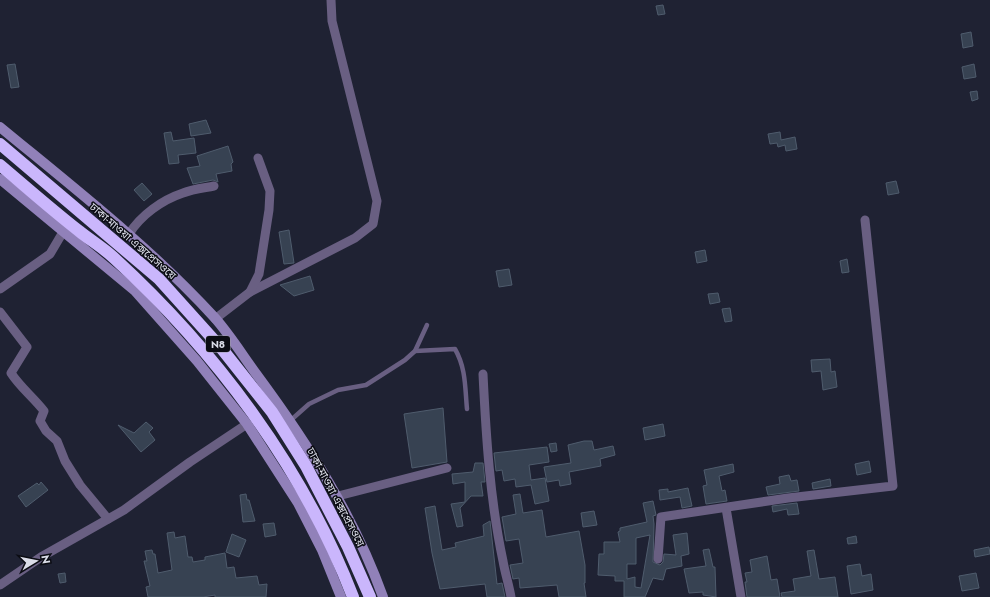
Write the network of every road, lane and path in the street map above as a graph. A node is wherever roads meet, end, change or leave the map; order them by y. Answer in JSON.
{"nodes":[{"id":1,"x":331,"y":0,"type":"edge"},
{"id":2,"x":0,"y":127,"type":"edge"},
{"id":3,"x":0,"y":144,"type":"edge"},
{"id":4,"x":258,"y":158,"type":"dead end"},
{"id":5,"x":0,"y":165,"type":"edge"},
{"id":6,"x":0,"y":179,"type":"edge"},
{"id":7,"x":214,"y":186,"type":"dead end"},
{"id":8,"x":864,"y":220,"type":"dead end"},
{"id":9,"x":63,"y":232,"type":"junction"},
{"id":10,"x":129,"y":234,"type":"junction"},
{"id":11,"x":0,"y":288,"type":"edge"},
{"id":12,"x":250,"y":292,"type":"junction"},
{"id":13,"x":0,"y":312,"type":"edge"},
{"id":14,"x":215,"y":319,"type":"junction"},
{"id":15,"x":427,"y":325,"type":"dead end"},
{"id":16,"x":415,"y":351,"type":"junction"},
{"id":17,"x":483,"y":374,"type":"dead end"},
{"id":18,"x":467,"y":409,"type":"dead end"},
{"id":19,"x":291,"y":420,"type":"junction"},
{"id":20,"x":247,"y":424,"type":"junction"},
{"id":21,"x":447,"y":468,"type":"dead end"},
{"id":22,"x":338,"y":496,"type":"junction"},
{"id":23,"x":726,"y":508,"type":"junction"},
{"id":24,"x":108,"y":519,"type":"junction"},
{"id":25,"x":658,"y":559,"type":"dead end"},
{"id":26,"x":0,"y":584,"type":"edge"},
{"id":27,"x":341,"y":597,"type":"edge"},
{"id":28,"x":353,"y":597,"type":"edge"},
{"id":29,"x":370,"y":597,"type":"edge"},
{"id":30,"x":383,"y":597,"type":"edge"},
{"id":31,"x":511,"y":597,"type":"edge"},
{"id":32,"x":741,"y":597,"type":"edge"}],
"edges":[{"from":1,"to":12,"type":"street"},
{"from":2,"to":10,"type":"main road"},
{"from":3,"to":29,"type":"highway","name":"ঢাকা-মাওয়া এক্সপ্রেসওয়ে","number":"N8"},
{"from":4,"to":12,"type":"street"},
{"from":5,"to":28,"type":"highway","number":"N8"},
{"from":6,"to":9,"type":"main road"},
{"from":7,"to":10,"type":"street"},
{"from":8,"to":23,"type":"street"},
{"from":9,"to":11,"type":"street"},
{"from":9,"to":20,"type":"main road"},
{"from":10,"to":14,"type":"main road"},
{"from":12,"to":14,"type":"street"},
{"from":13,"to":24,"type":"street"},
{"from":14,"to":19,"type":"main road"},
{"from":15,"to":16,"type":"lane"},
{"from":16,"to":18,"type":"lane"},
{"from":16,"to":19,"type":"lane"},
{"from":17,"to":31,"type":"street"},
{"from":19,"to":22,"type":"main road"},
{"from":20,"to":24,"type":"street"},
{"from":20,"to":27,"type":"main road"},
{"from":21,"to":22,"type":"street"},
{"from":22,"to":30,"type":"main road"},
{"from":23,"to":25,"type":"street"},
{"from":23,"to":32,"type":"street"},
{"from":24,"to":26,"type":"street"}]}
